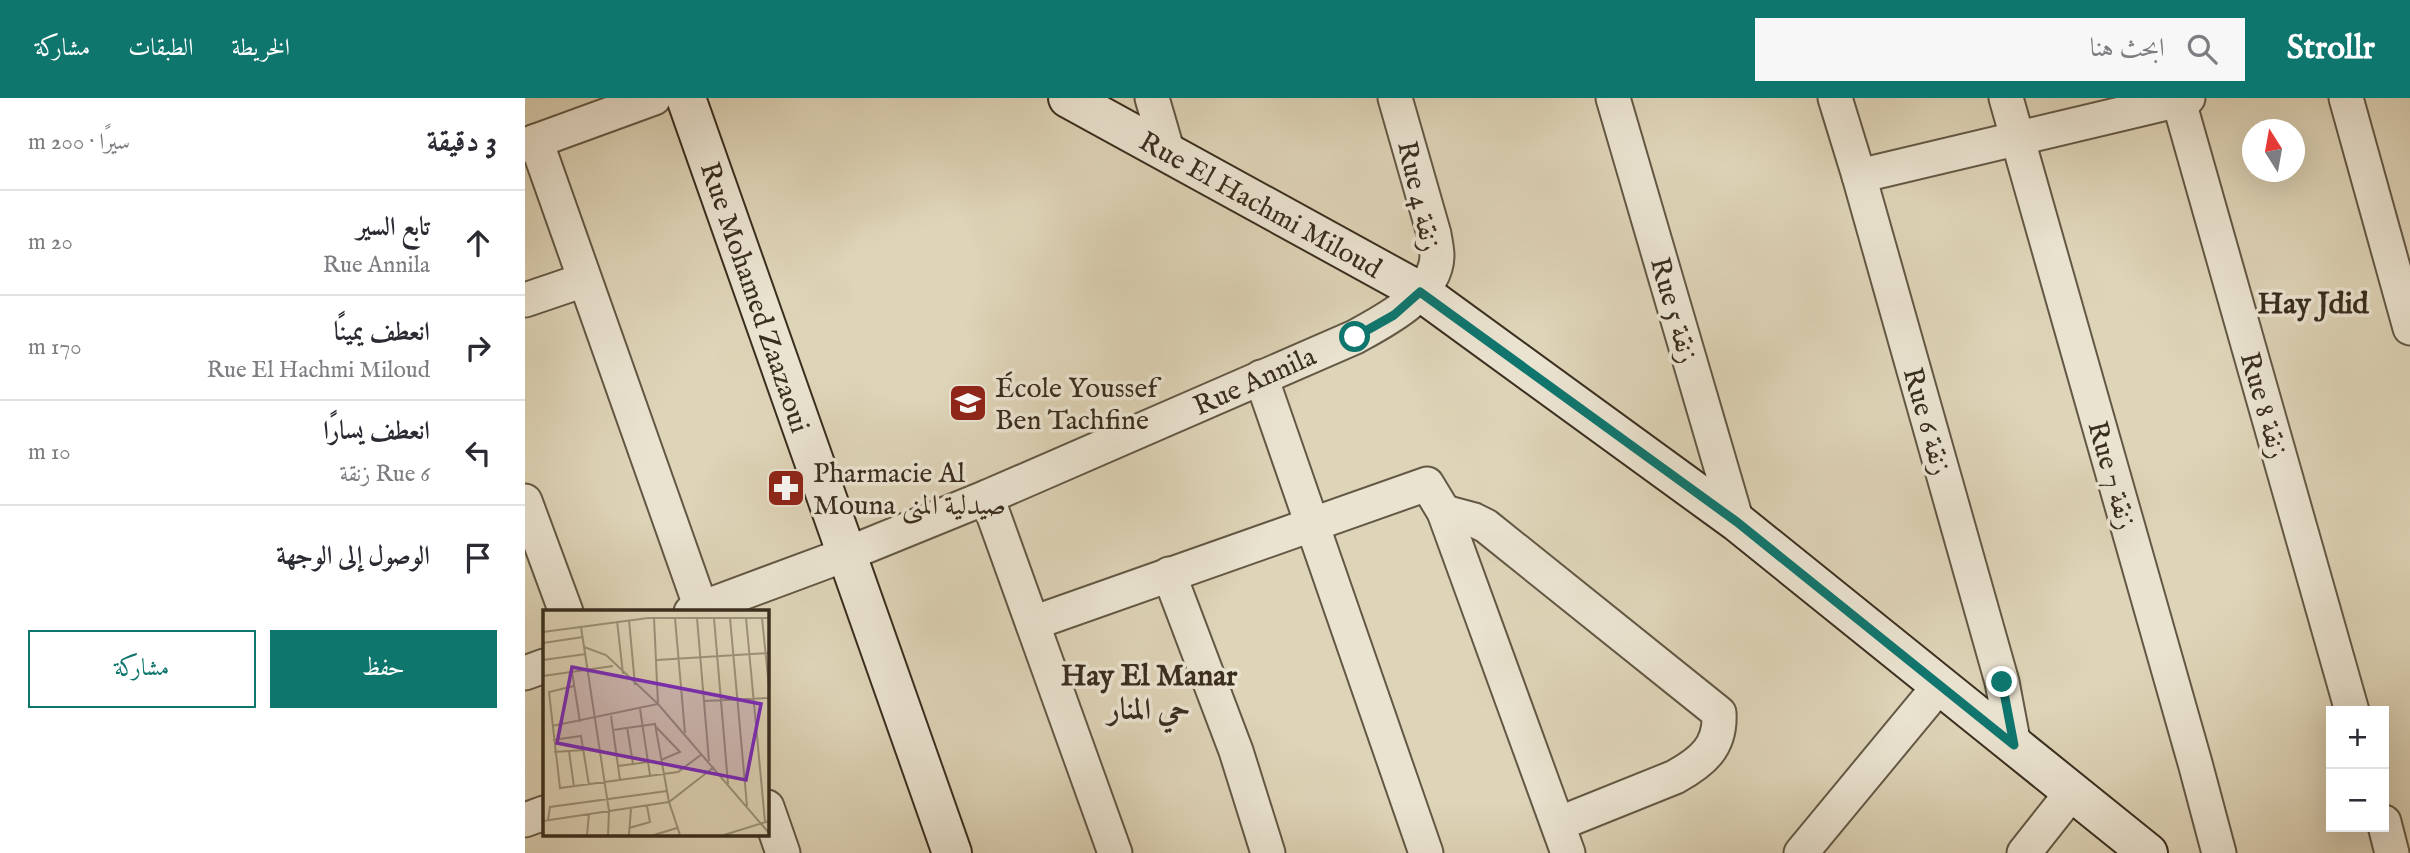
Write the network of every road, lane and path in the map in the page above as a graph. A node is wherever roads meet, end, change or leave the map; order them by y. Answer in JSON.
{"nodes":[{"id":1,"x":654,"y":98,"type":"edge"},
{"id":2,"x":686,"y":98,"type":"edge"},
{"id":3,"x":1068,"y":98,"type":"edge"},
{"id":4,"x":1152,"y":98,"type":"edge"},
{"id":5,"x":1395,"y":98,"type":"edge"},
{"id":6,"x":1613,"y":98,"type":"edge"},
{"id":7,"x":1835,"y":98,"type":"edge"},
{"id":8,"x":2005,"y":98,"type":"edge"},
{"id":9,"x":2346,"y":98,"type":"edge"},
{"id":10,"x":2181,"y":99,"type":"edge"},
{"id":11,"x":2017,"y":139,"type":"junction"},
{"id":12,"x":531,"y":143,"type":"edge"},
{"id":13,"x":1168,"y":153,"type":"junction"},
{"id":14,"x":1859,"y":176,"type":"junction"},
{"id":15,"x":584,"y":280,"type":"junction"},
{"id":16,"x":1420,"y":292,"type":"junction"},
{"id":17,"x":525,"y":300,"type":"edge"},
{"id":18,"x":2410,"y":328,"type":"edge"},
{"id":19,"x":1261,"y":377,"type":"junction"},
{"id":20,"x":987,"y":497,"type":"junction"},
{"id":21,"x":525,"y":501,"type":"edge"},
{"id":22,"x":1444,"y":512,"type":"junction"},
{"id":23,"x":1737,"y":522,"type":"junction"},
{"id":24,"x":1311,"y":523,"type":"junction"},
{"id":25,"x":847,"y":554,"type":"junction"},
{"id":26,"x":1170,"y":573,"type":"junction"},
{"id":27,"x":566,"y":610,"type":"edge"},
{"id":28,"x":696,"y":610,"type":"edge"},
{"id":29,"x":1033,"y":623,"type":"junction"},
{"id":30,"x":543,"y":666,"type":"edge"},
{"id":31,"x":525,"y":673,"type":"edge"},
{"id":32,"x":1940,"y":685,"type":"junction"},
{"id":33,"x":2351,"y":706,"type":"edge"},
{"id":34,"x":2014,"y":745,"type":"junction"},
{"id":35,"x":2073,"y":792,"type":"junction"},
{"id":36,"x":768,"y":810,"type":"edge"},
{"id":37,"x":543,"y":813,"type":"edge"},
{"id":38,"x":525,"y":820,"type":"edge"},
{"id":39,"x":2387,"y":832,"type":"edge"},
{"id":40,"x":1563,"y":839,"type":"edge"},
{"id":41,"x":783,"y":853,"type":"edge"},
{"id":42,"x":951,"y":853,"type":"edge"},
{"id":43,"x":1115,"y":853,"type":"edge"},
{"id":44,"x":1268,"y":853,"type":"edge"},
{"id":45,"x":1426,"y":853,"type":"edge"},
{"id":46,"x":1801,"y":853,"type":"edge"},
{"id":47,"x":2024,"y":853,"type":"edge"},
{"id":48,"x":2148,"y":853,"type":"edge"},
{"id":49,"x":2219,"y":853,"type":"edge"},
{"id":50,"x":2392,"y":853,"type":"edge"}],
"edges":[{"from":1,"to":12,"type":"street"},
{"from":2,"to":25,"type":"street","name":"Rue Mohamed Zaazaoui"},
{"from":3,"to":13,"type":"street","name":"Rue El Hachmi Miloud"},
{"from":4,"to":13,"type":"street"},
{"from":5,"to":16,"type":"street","name":"Rue 4 زنقة"},
{"from":6,"to":23,"type":"street","name":"Rue 5 زنقة"},
{"from":7,"to":14,"type":"street","name":"Rue 6 زنقة"},
{"from":8,"to":11,"type":"street","name":"Rue 7 زنقة"},
{"from":9,"to":18,"type":"street"},
{"from":10,"to":11,"type":"street"},
{"from":10,"to":33,"type":"street","name":"Rue 8 زنقة"},
{"from":11,"to":14,"type":"street"},
{"from":11,"to":49,"type":"street","name":"Rue 7 زنقة"},
{"from":12,"to":15,"type":"street"},
{"from":13,"to":16,"type":"street","name":"Rue El Hachmi Miloud"},
{"from":14,"to":34,"type":"street","name":"Rue 6 زنقة"},
{"from":15,"to":17,"type":"street"},
{"from":15,"to":28,"type":"street"},
{"from":16,"to":19,"type":"street","name":"Rue Annila"},
{"from":16,"to":23,"type":"street","name":"Rue El Hachmi Miloud"},
{"from":19,"to":20,"type":"street","name":"Rue Annila"},
{"from":19,"to":24,"type":"street"},
{"from":20,"to":25,"type":"street","name":"Rue Annila"},
{"from":20,"to":29,"type":"street"},
{"from":21,"to":27,"type":"street"},
{"from":22,"to":24,"type":"street"},
{"from":22,"to":40,"type":"street"},
{"from":22,"to":40,"type":"street"},
{"from":23,"to":32,"type":"street","name":"Rue El Hachmi Miloud"},
{"from":24,"to":26,"type":"street"},
{"from":24,"to":45,"type":"street"},
{"from":25,"to":28,"type":"street","name":"Rue Annila"},
{"from":25,"to":42,"type":"street","name":"Rue Mohamed Zaazaoui"},
{"from":26,"to":29,"type":"street"},
{"from":26,"to":44,"type":"street"},
{"from":29,"to":43,"type":"street"},
{"from":30,"to":31,"type":"street"},
{"from":32,"to":34,"type":"street","name":"Rue El Hachmi Miloud"},
{"from":32,"to":46,"type":"street"},
{"from":34,"to":35,"type":"street","name":"Rue El Hachmi Miloud"},
{"from":35,"to":47,"type":"street"},
{"from":35,"to":48,"type":"street","name":"Rue El Hachmi Miloud"},
{"from":36,"to":41,"type":"street"},
{"from":37,"to":38,"type":"street"},
{"from":39,"to":50,"type":"street"}]}
